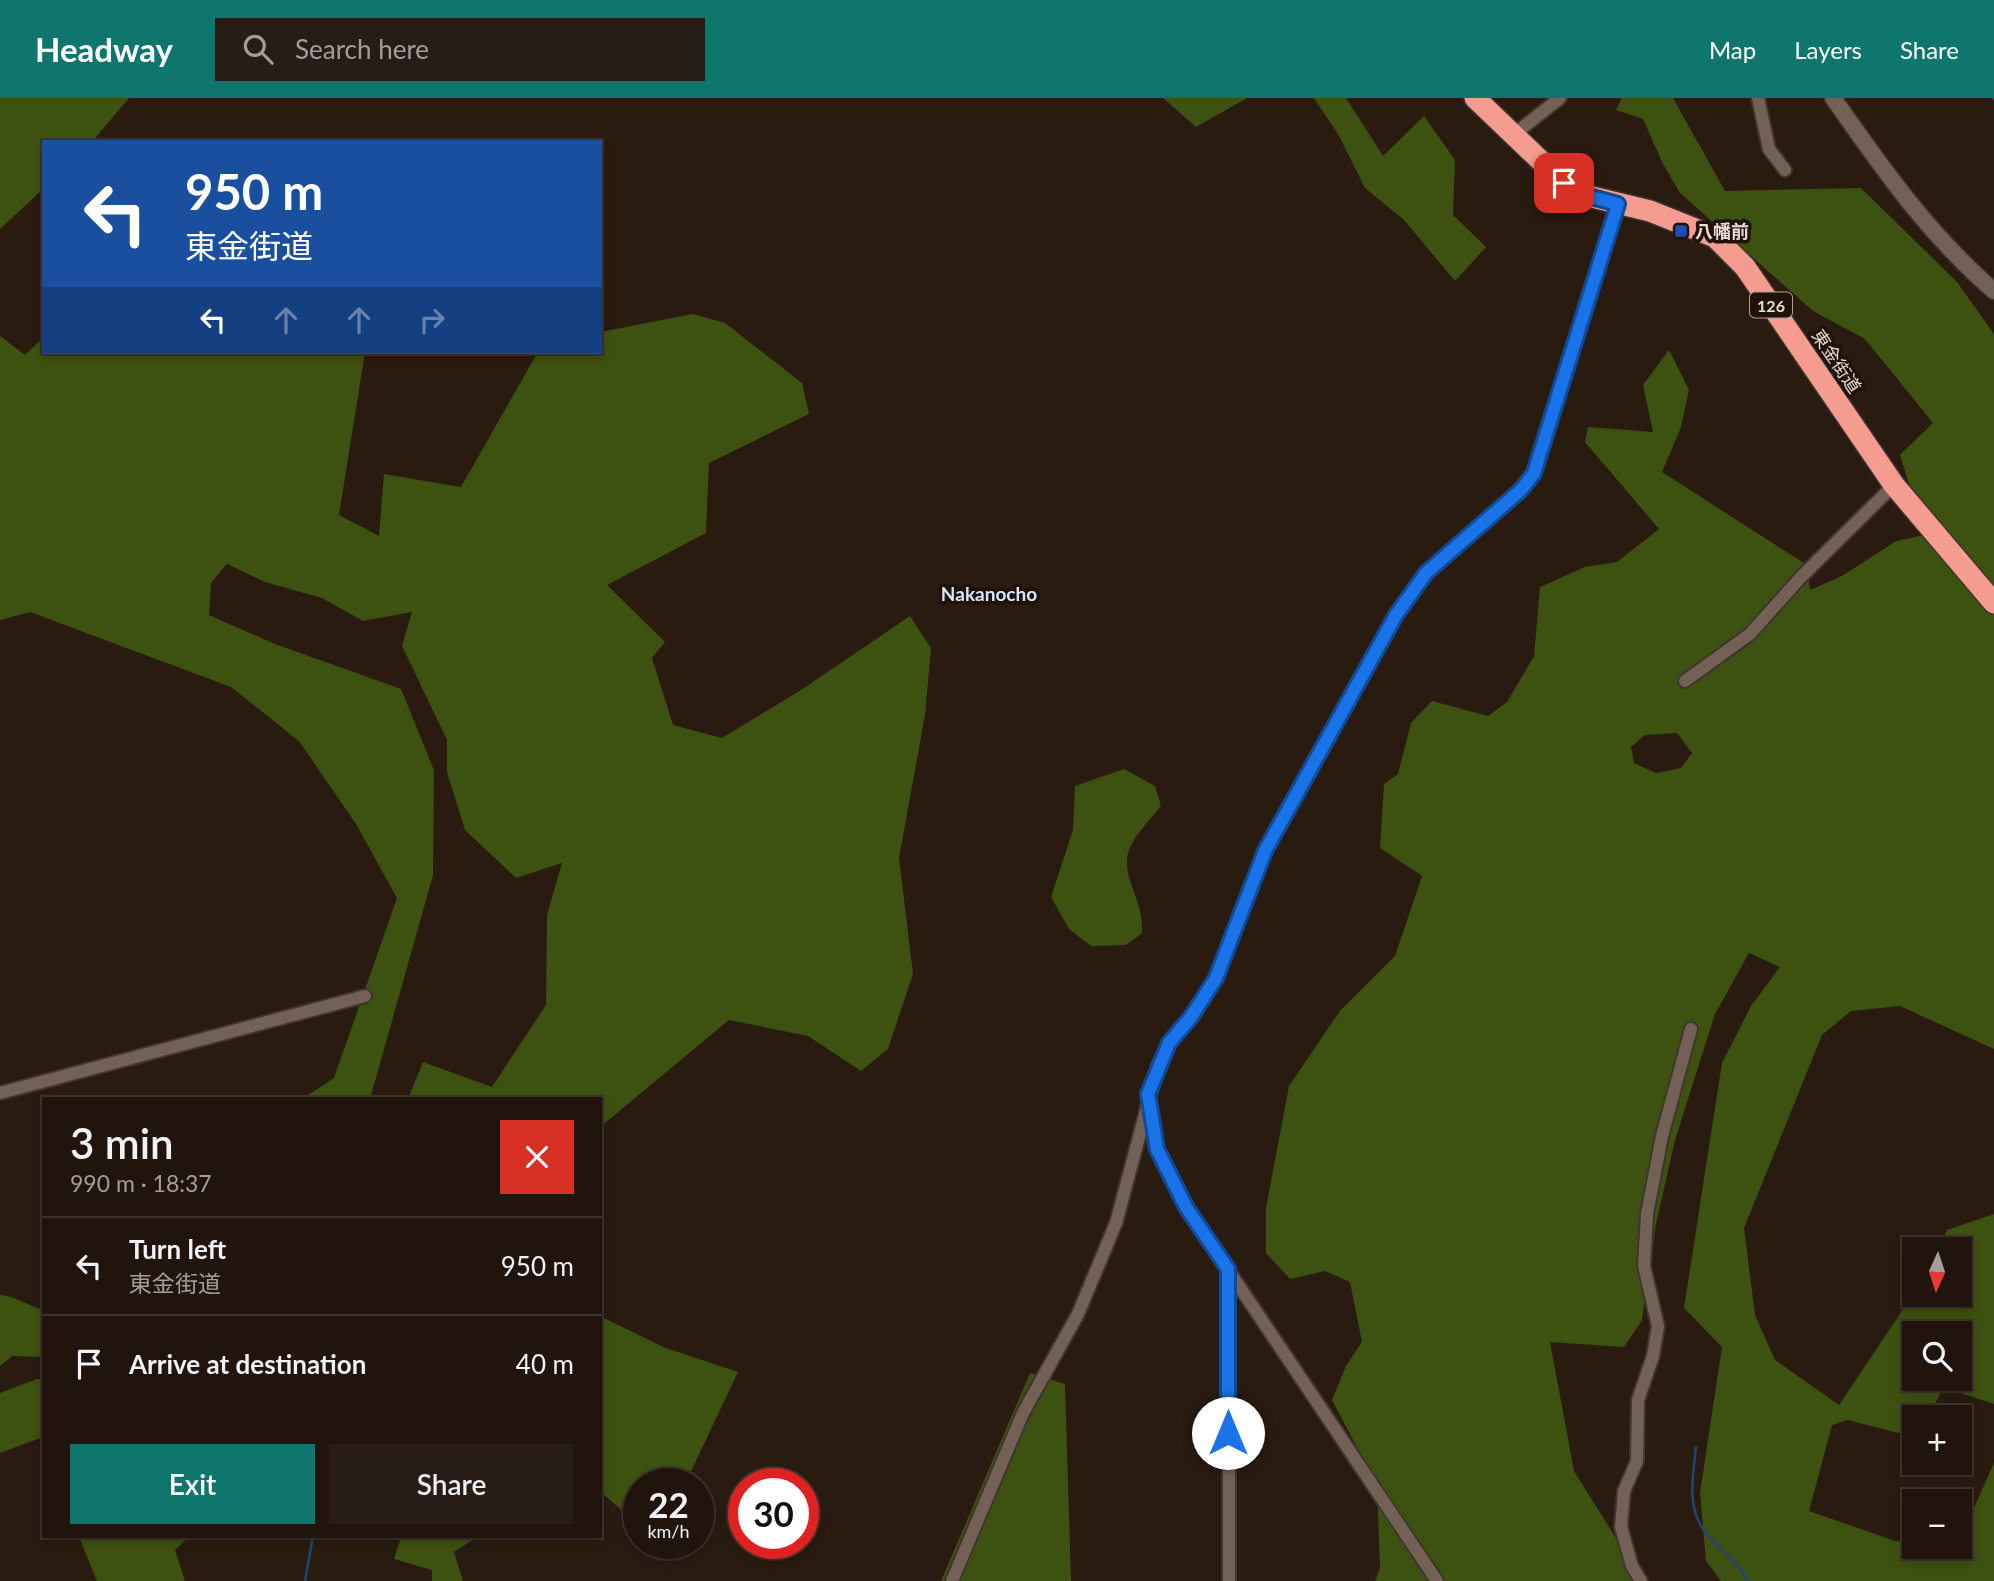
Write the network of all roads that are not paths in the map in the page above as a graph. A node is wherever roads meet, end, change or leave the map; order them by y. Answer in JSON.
{"nodes":[{"id":1,"x":1475,"y":98,"type":"edge"},
{"id":2,"x":1560,"y":98,"type":"edge"},
{"id":3,"x":1758,"y":98,"type":"edge"},
{"id":4,"x":1833,"y":98,"type":"edge"},
{"id":5,"x":1512,"y":136,"type":"junction"},
{"id":6,"x":1785,"y":170,"type":"dead end"},
{"id":7,"x":1618,"y":204,"type":"junction"},
{"id":8,"x":1994,"y":291,"type":"edge"},
{"id":9,"x":1894,"y":485,"type":"junction"},
{"id":10,"x":1994,"y":603,"type":"edge"},
{"id":11,"x":1685,"y":681,"type":"dead end"},
{"id":12,"x":365,"y":996,"type":"dead end"},
{"id":13,"x":1691,"y":1029,"type":"dead end"},
{"id":14,"x":0,"y":1093,"type":"edge"},
{"id":15,"x":1148,"y":1094,"type":"junction"},
{"id":16,"x":1228,"y":1269,"type":"junction"},
{"id":17,"x":952,"y":1581,"type":"edge"},
{"id":18,"x":1229,"y":1581,"type":"edge"},
{"id":19,"x":1437,"y":1581,"type":"edge"},
{"id":20,"x":1641,"y":1581,"type":"edge"}],
"edges":[{"from":1,"to":5,"type":"highway","name":"東金街道","number":"126"},
{"from":2,"to":5,"type":"street"},
{"from":3,"to":6,"type":"street"},
{"from":4,"to":8,"type":"main road"},
{"from":5,"to":7,"type":"highway","name":"東金街道","number":"126"},
{"from":7,"to":9,"type":"highway","name":"東金街道","number":"126"},
{"from":7,"to":15,"type":"street"},
{"from":9,"to":10,"type":"highway","name":"東金街道","number":"126"},
{"from":9,"to":11,"type":"street"},
{"from":12,"to":14,"type":"street"},
{"from":13,"to":20,"type":"street"},
{"from":15,"to":16,"type":"street"},
{"from":15,"to":17,"type":"street"},
{"from":16,"to":18,"type":"street"},
{"from":16,"to":19,"type":"street"}]}
